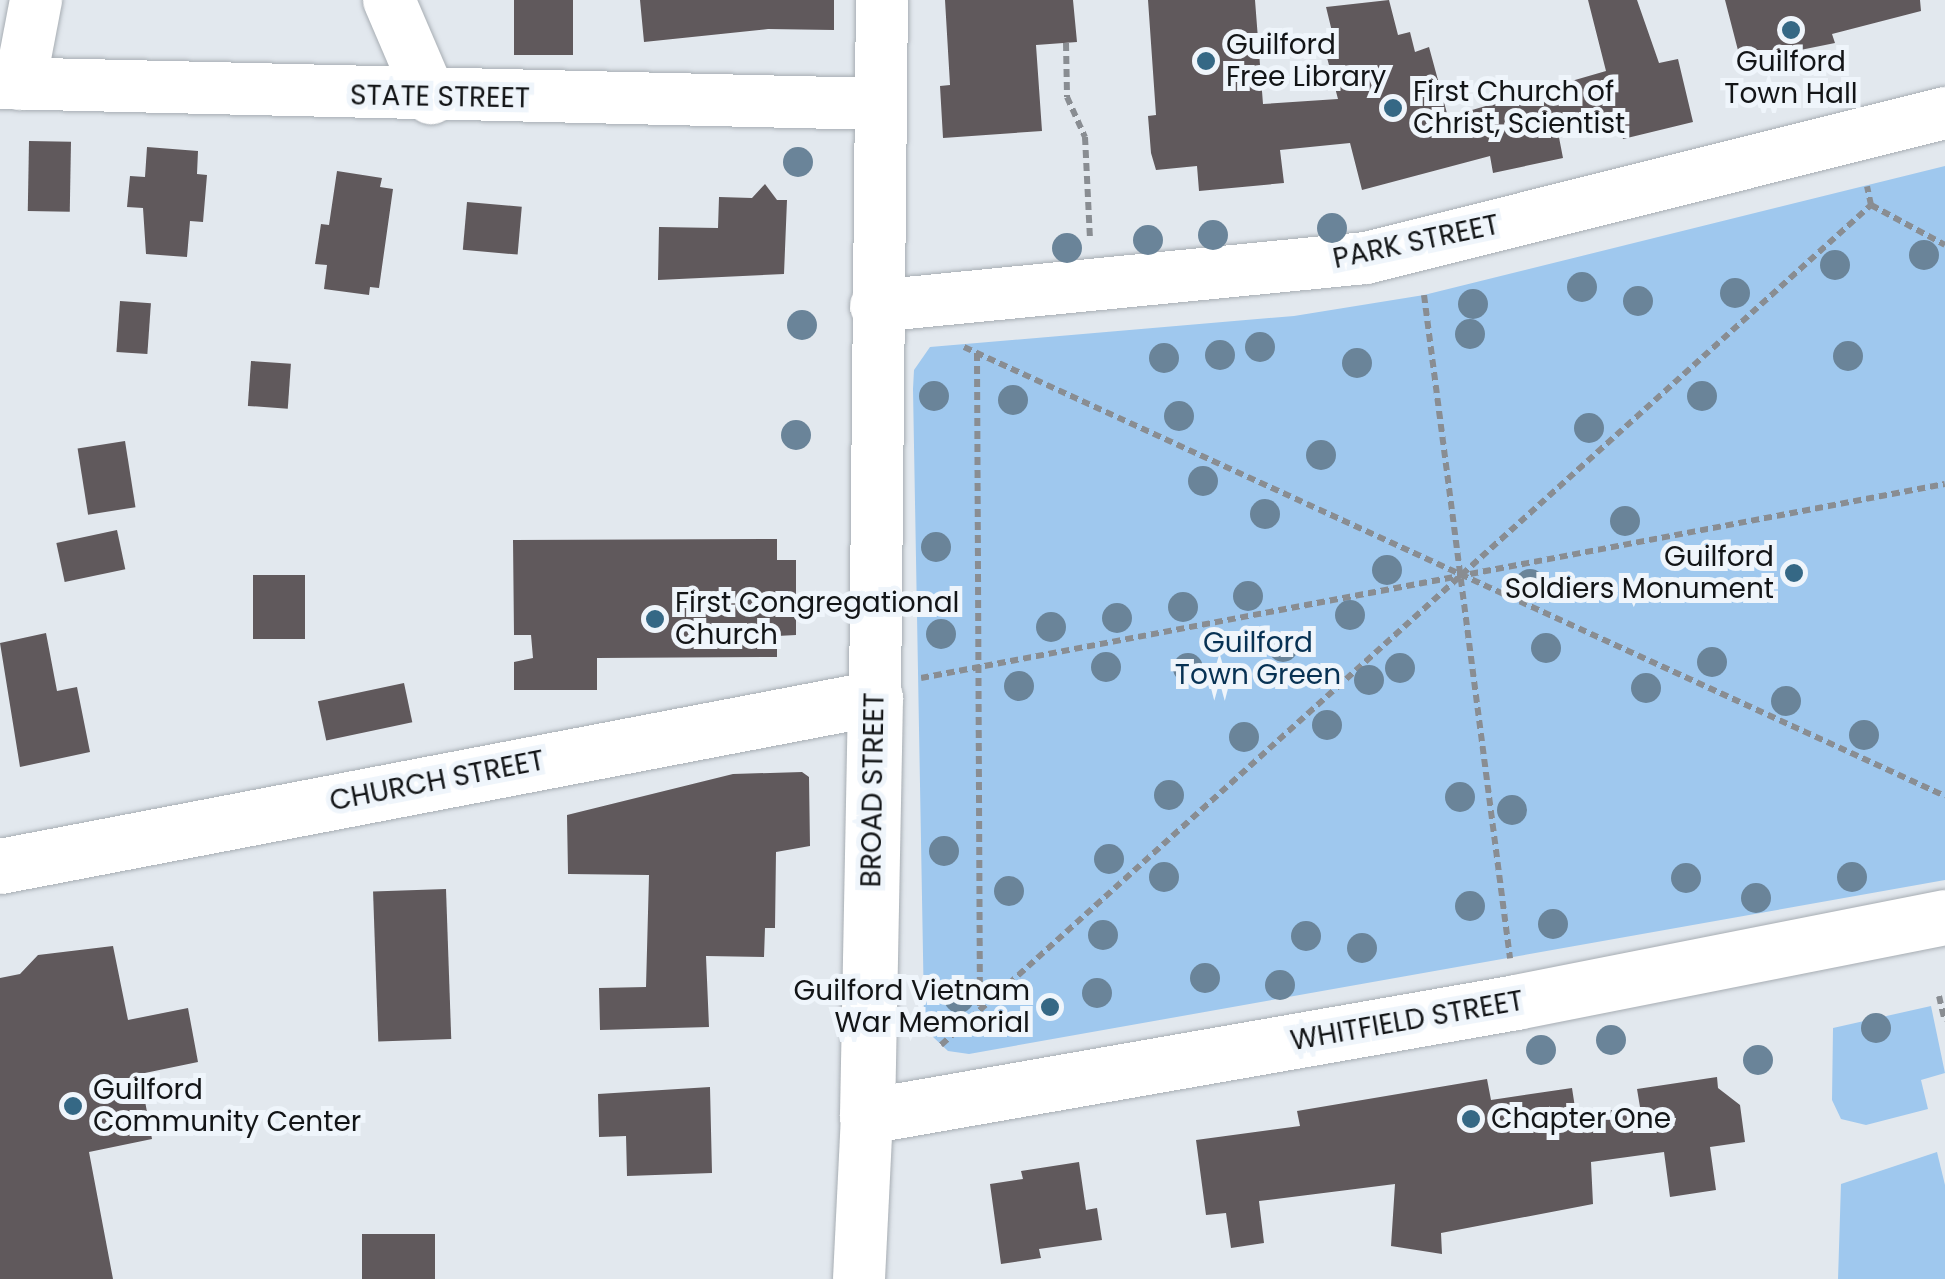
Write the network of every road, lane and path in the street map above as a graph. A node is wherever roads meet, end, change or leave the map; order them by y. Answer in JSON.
{"nodes":[{"id":1,"x":36,"y":0,"type":"edge"},
{"id":2,"x":389,"y":0,"type":"edge"},
{"id":3,"x":882,"y":0,"type":"edge"},
{"id":4,"x":1066,"y":43,"type":"dead end"},
{"id":5,"x":10,"y":84,"type":"edge"},
{"id":6,"x":431,"y":98,"type":"junction"},
{"id":7,"x":880,"y":104,"type":"junction"},
{"id":8,"x":1945,"y":113,"type":"edge"},
{"id":9,"x":1867,"y":186,"type":"dead end"},
{"id":10,"x":1871,"y":205,"type":"junction"},
{"id":11,"x":1945,"y":245,"type":"edge"},
{"id":12,"x":1092,"y":285,"type":"junction"},
{"id":13,"x":1424,"y":295,"type":"dead end"},
{"id":14,"x":876,"y":306,"type":"junction"},
{"id":15,"x":964,"y":347,"type":"dead end"},
{"id":16,"x":978,"y":353,"type":"junction"},
{"id":17,"x":1945,"y":484,"type":"edge"},
{"id":18,"x":1460,"y":575,"type":"junction"},
{"id":19,"x":976,"y":667,"type":"junction"},
{"id":20,"x":897,"y":688,"type":"junction"},
{"id":21,"x":1945,"y":796,"type":"edge"},
{"id":22,"x":0,"y":866,"type":"edge"},
{"id":23,"x":1945,"y":916,"type":"edge"},
{"id":24,"x":1510,"y":959,"type":"dead end"},
{"id":25,"x":1939,"y":996,"type":"dead end"},
{"id":26,"x":980,"y":1006,"type":"junction"},
{"id":27,"x":1945,"y":1021,"type":"edge"},
{"id":28,"x":941,"y":1044,"type":"dead end"},
{"id":29,"x":867,"y":1116,"type":"junction"},
{"id":30,"x":858,"y":1279,"type":"edge"}],
"edges":[{"from":1,"to":5,"type":"street"},
{"from":2,"to":6,"type":"street"},
{"from":3,"to":7,"type":"street","name":"BROAD STREET"},
{"from":4,"to":12,"type":"path"},
{"from":5,"to":6,"type":"street","name":"STATE STREET"},
{"from":6,"to":7,"type":"street","name":"STATE STREET"},
{"from":7,"to":14,"type":"street","name":"BROAD STREET"},
{"from":8,"to":12,"type":"street","name":"PARK STREET"},
{"from":9,"to":10,"type":"path"},
{"from":10,"to":11,"type":"path"},
{"from":10,"to":18,"type":"path"},
{"from":12,"to":14,"type":"street","name":"PARK STREET"},
{"from":13,"to":18,"type":"path"},
{"from":14,"to":20,"type":"street","name":"BROAD STREET"},
{"from":15,"to":16,"type":"path"},
{"from":16,"to":18,"type":"path"},
{"from":16,"to":19,"type":"path"},
{"from":17,"to":18,"type":"path"},
{"from":18,"to":19,"type":"path"},
{"from":18,"to":21,"type":"path"},
{"from":18,"to":24,"type":"path"},
{"from":18,"to":26,"type":"path"},
{"from":19,"to":20,"type":"path"},
{"from":19,"to":26,"type":"path"},
{"from":20,"to":22,"type":"main road","name":"CHURCH STREET"},
{"from":20,"to":29,"type":"main road","name":"BROAD STREET"},
{"from":23,"to":29,"type":"main road","name":"WHITFIELD STREET"},
{"from":25,"to":27,"type":"path"},
{"from":26,"to":28,"type":"path"},
{"from":29,"to":30,"type":"street","name":"BROAD STREET"}]}
